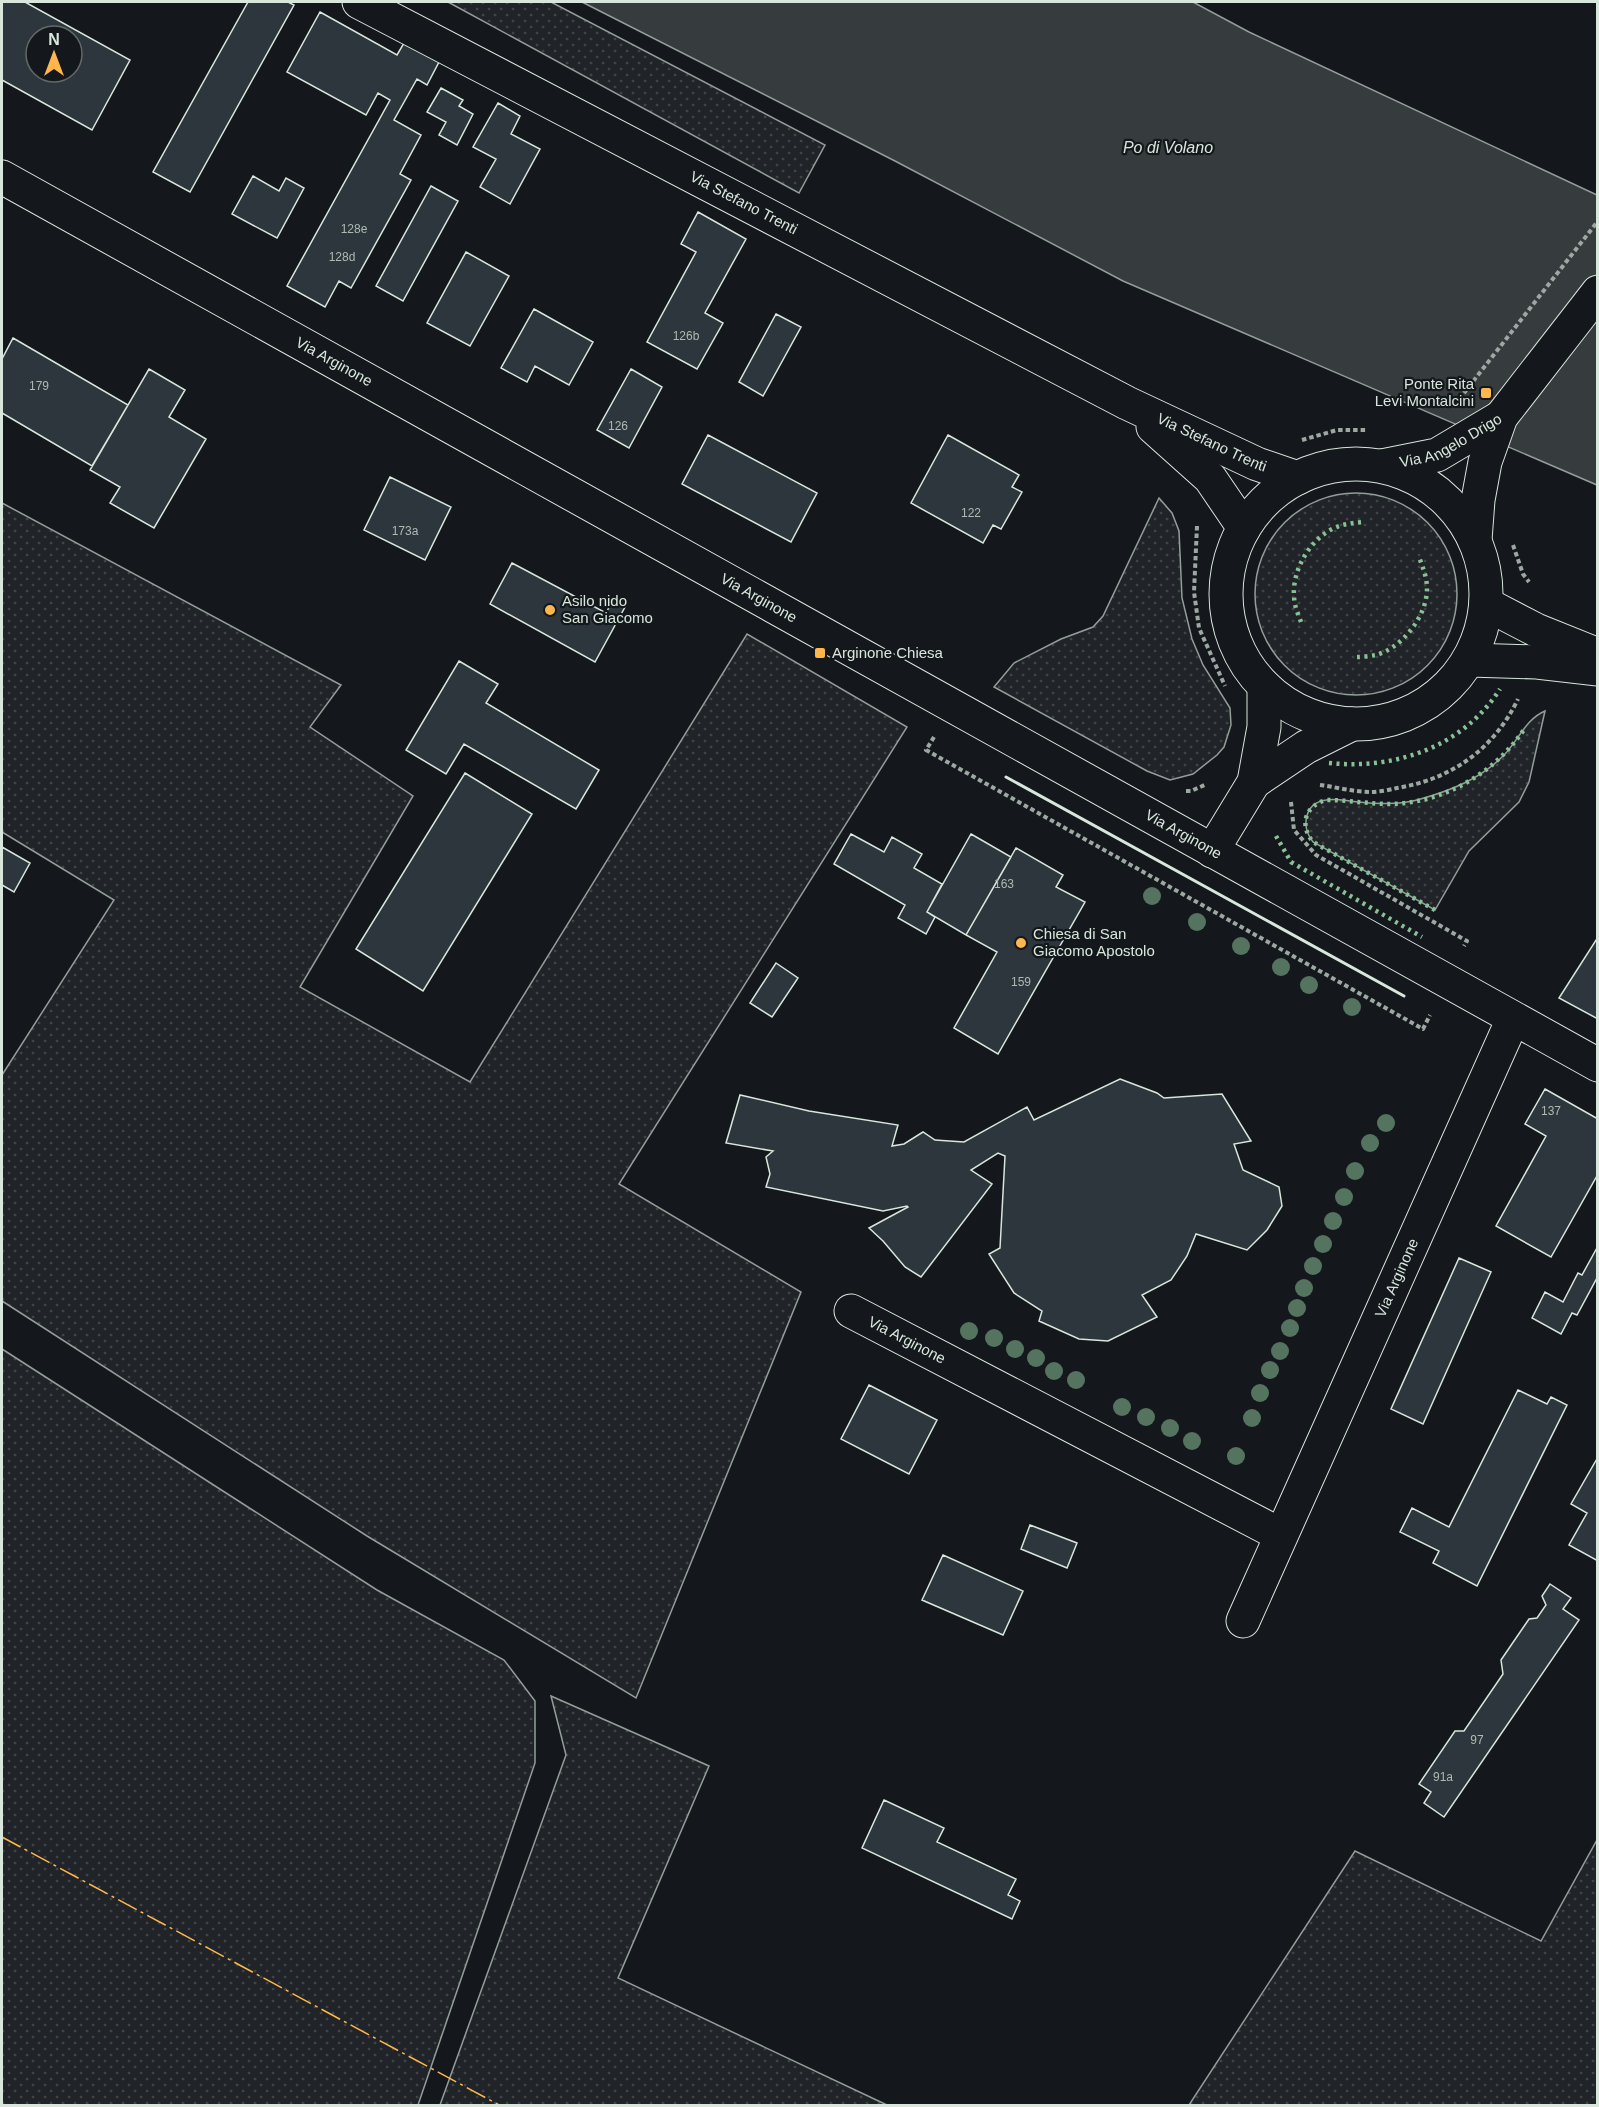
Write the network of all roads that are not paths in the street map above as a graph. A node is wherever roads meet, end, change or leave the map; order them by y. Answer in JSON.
{"nodes":[{"id":1,"x":359,"y":2,"type":"edge"},
{"id":2,"x":2,"y":177,"type":"edge"},
{"id":3,"x":1598,"y":292,"type":"edge"},
{"id":4,"x":1127,"y":403,"type":"junction"},
{"id":5,"x":1501,"y":417,"type":"junction"},
{"id":6,"x":1380,"y":466,"type":"junction"},
{"id":7,"x":1298,"y":478,"type":"junction"},
{"id":8,"x":1244,"y":528,"type":"junction"},
{"id":9,"x":1475,"y":540,"type":"junction"},
{"id":10,"x":1486,"y":604,"type":"junction"},
{"id":11,"x":1598,"y":655,"type":"edge"},
{"id":12,"x":1468,"y":660,"type":"junction"},
{"id":13,"x":1598,"y":669,"type":"edge"},
{"id":14,"x":1264,"y":686,"type":"junction"},
{"id":15,"x":1352,"y":724,"type":"junction"},
{"id":16,"x":1254,"y":782,"type":"junction"},
{"id":17,"x":1212,"y":851,"type":"junction"},
{"id":18,"x":1513,"y":1019,"type":"junction"},
{"id":19,"x":1598,"y":1065,"type":"edge"},
{"id":20,"x":851,"y":1311,"type":"dead end"},
{"id":21,"x":1281,"y":1535,"type":"junction"},
{"id":22,"x":1243,"y":1621,"type":"dead end"}],
"edges":[{"from":1,"to":4,"type":"street","name":"Via Stefano Trenti"},
{"from":2,"to":17,"type":"street","name":"Via Arginone"},
{"from":3,"to":5,"type":"street"},
{"from":4,"to":7,"type":"street","name":"Via Stefano Trenti"},
{"from":4,"to":8,"type":"street","name":"Via Stefano Trenti"},
{"from":5,"to":6,"type":"street","name":"Via Angelo Drigo"},
{"from":5,"to":9,"type":"street","name":"Via Angelo Drigo"},
{"from":6,"to":7,"type":"street","name":"Via Stefano Trenti"},
{"from":6,"to":9,"type":"street","name":"Via Stefano Trenti"},
{"from":7,"to":8,"type":"street","name":"Via Stefano Trenti"},
{"from":8,"to":14,"type":"street","name":"Via Stefano Trenti"},
{"from":9,"to":10,"type":"street","name":"Via Stefano Trenti"},
{"from":10,"to":11,"type":"street"},
{"from":10,"to":12,"type":"street","name":"Via Stefano Trenti"},
{"from":12,"to":13,"type":"street"},
{"from":12,"to":15,"type":"street","name":"Via Stefano Trenti"},
{"from":14,"to":15,"type":"street","name":"Via Stefano Trenti"},
{"from":14,"to":16,"type":"street"},
{"from":15,"to":16,"type":"street"},
{"from":16,"to":17,"type":"street"},
{"from":17,"to":18,"type":"street","name":"Via Arginone"},
{"from":18,"to":19,"type":"street","name":"Via Arginone"},
{"from":18,"to":21,"type":"street","name":"Via Arginone"},
{"from":20,"to":21,"type":"street","name":"Via Arginone"},
{"from":21,"to":22,"type":"street","name":"Via Arginone"}]}
